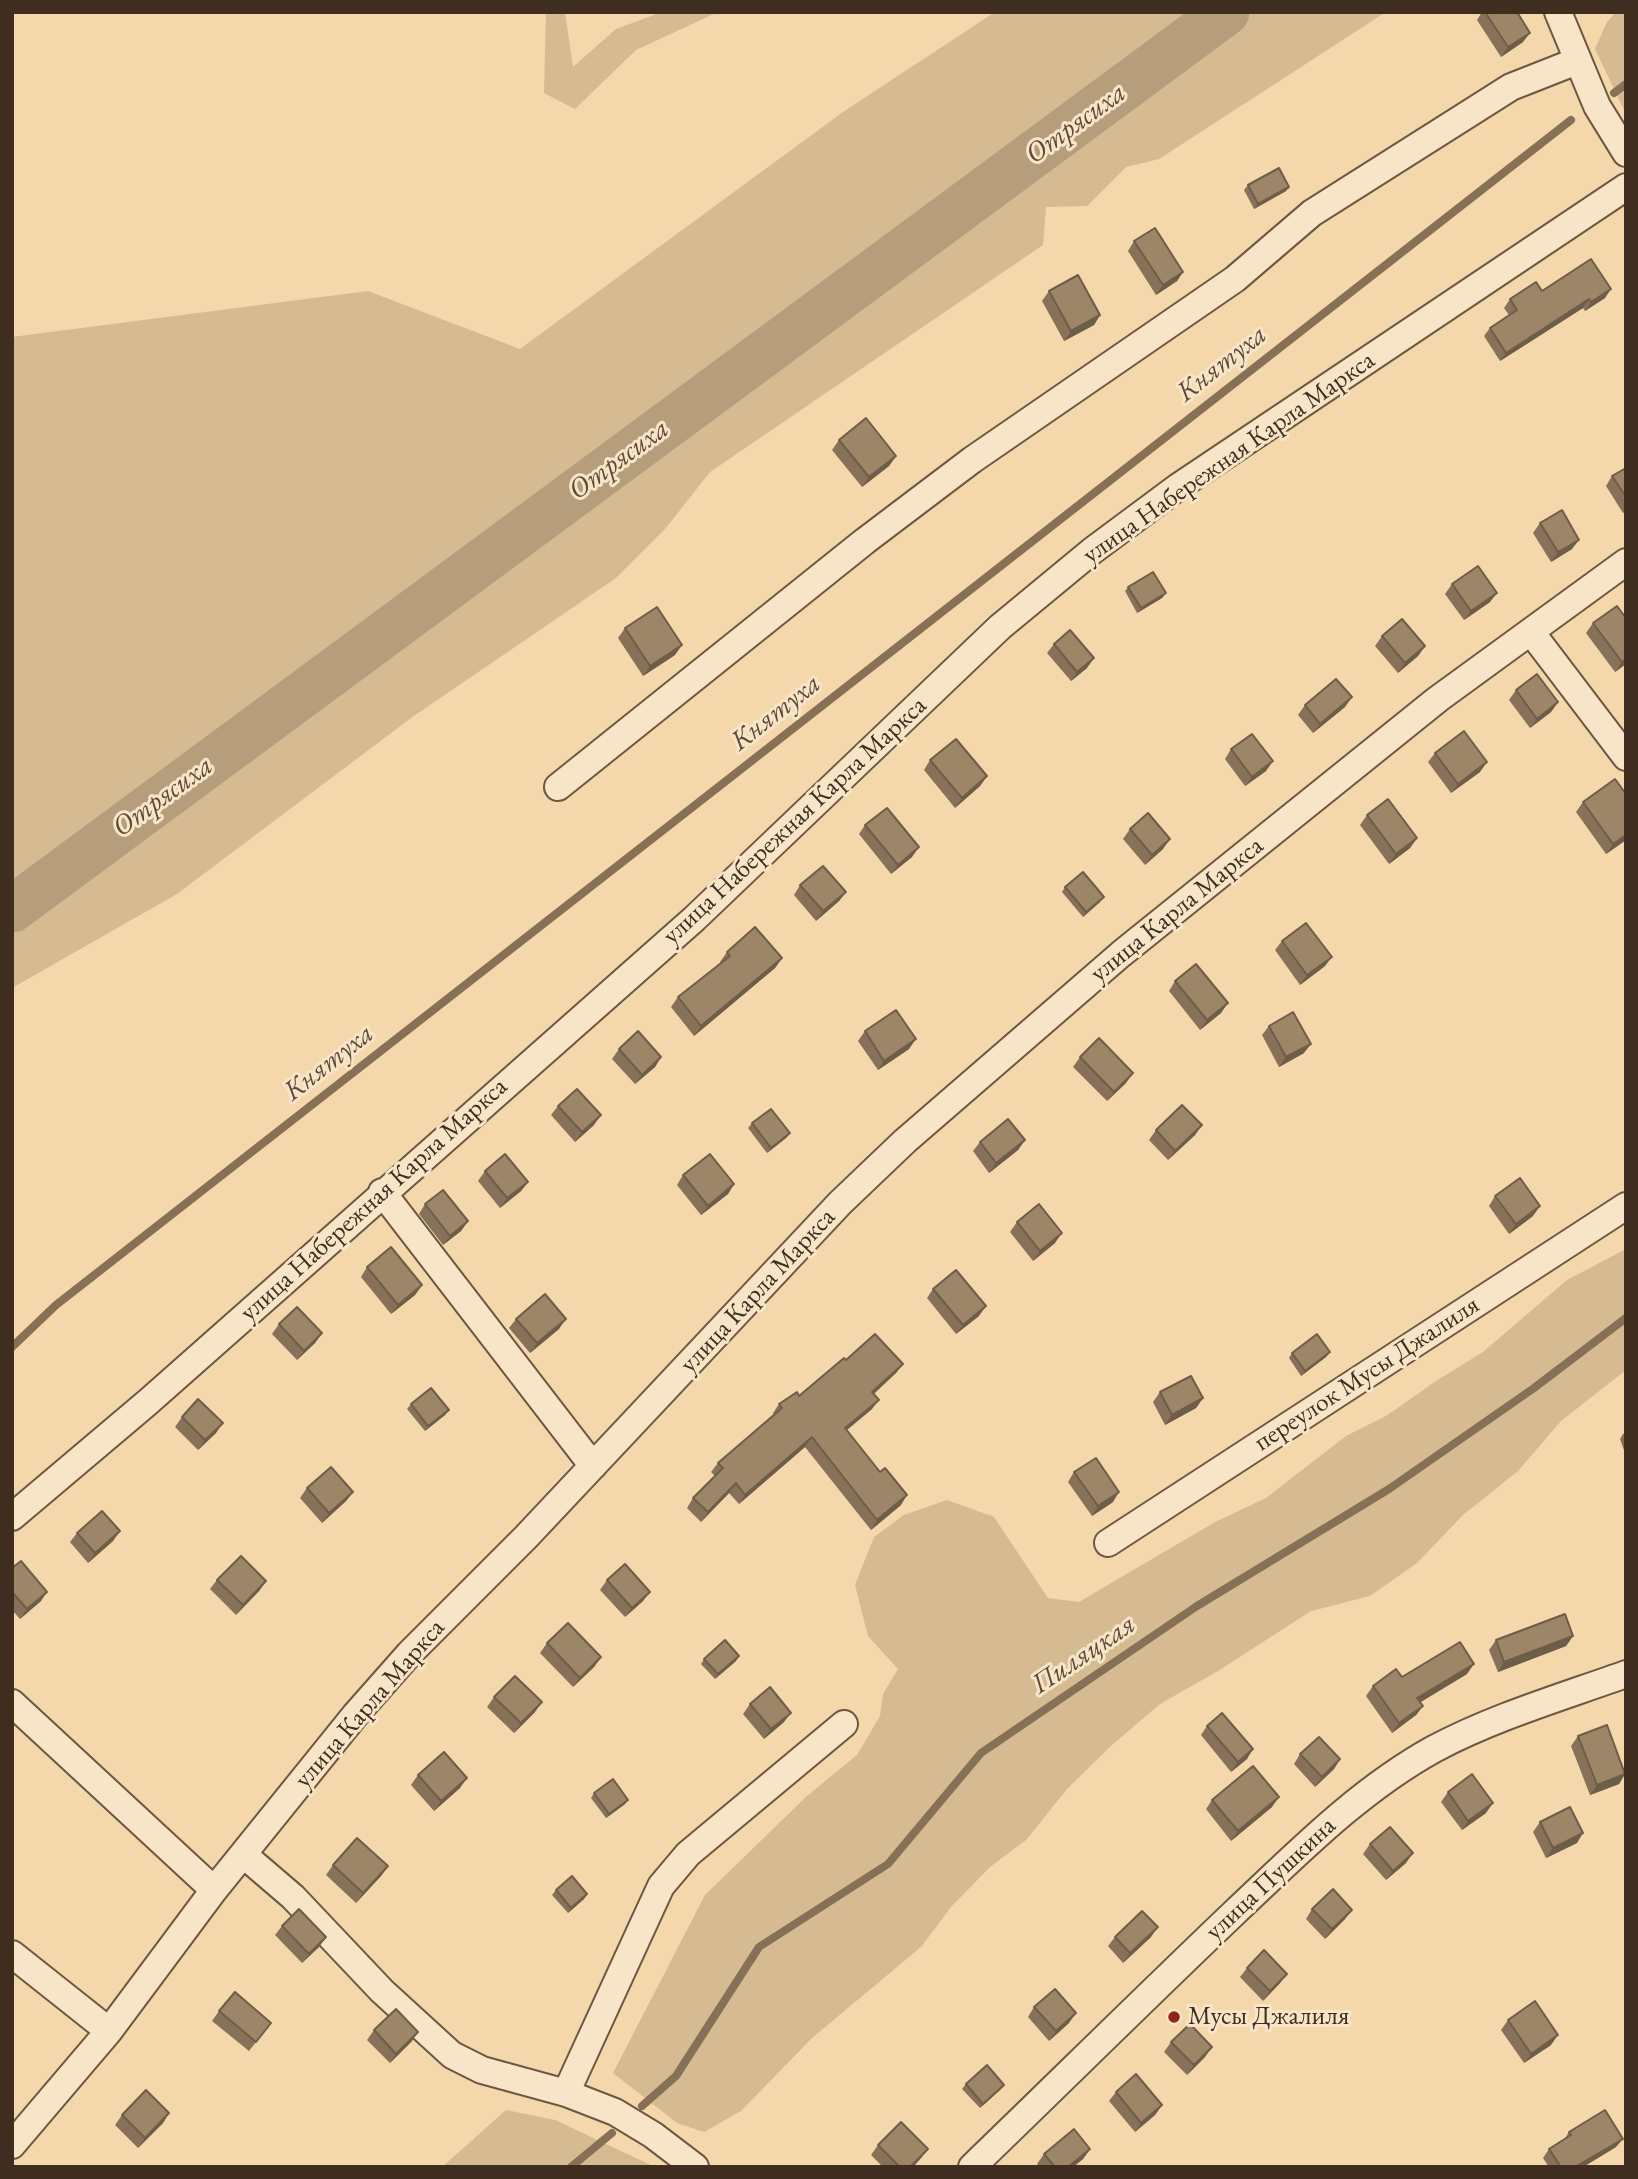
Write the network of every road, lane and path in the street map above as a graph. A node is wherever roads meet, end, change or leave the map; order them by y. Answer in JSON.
{"nodes":[{"id":1,"x":1558,"y":12,"type":"edge"},
{"id":2,"x":1577,"y":61,"type":"junction"},
{"id":3,"x":1626,"y":153,"type":"edge"},
{"id":4,"x":1626,"y":187,"type":"edge"},
{"id":5,"x":1626,"y":562,"type":"edge"},
{"id":6,"x":1531,"y":632,"type":"junction"},
{"id":7,"x":1626,"y":757,"type":"edge"},
{"id":8,"x":558,"y":787,"type":"dead end"},
{"id":9,"x":382,"y":1192,"type":"junction"},
{"id":10,"x":1626,"y":1206,"type":"edge"},
{"id":11,"x":593,"y":1466,"type":"junction"},
{"id":12,"x":12,"y":1517,"type":"edge"},
{"id":13,"x":1108,"y":1543,"type":"dead end"},
{"id":14,"x":1626,"y":1674,"type":"edge"},
{"id":15,"x":12,"y":1703,"type":"edge"},
{"id":16,"x":844,"y":1724,"type":"dead end"},
{"id":17,"x":244,"y":1855,"type":"junction"},
{"id":18,"x":215,"y":1891,"type":"junction"},
{"id":19,"x":12,"y":1954,"type":"edge"},
{"id":20,"x":109,"y":2031,"type":"junction"},
{"id":21,"x":566,"y":2093,"type":"junction"},
{"id":22,"x":12,"y":2145,"type":"edge"},
{"id":23,"x":982,"y":2163,"type":"edge"},
{"id":24,"x":695,"y":2167,"type":"edge"}],
"edges":[{"from":1,"to":2,"type":"street"},
{"from":2,"to":3,"type":"street"},
{"from":2,"to":8,"type":"street"},
{"from":4,"to":9,"type":"street","name":"улица Набережная Карла Маркса"},
{"from":5,"to":6,"type":"street","name":"улица Карла Маркса"},
{"from":6,"to":7,"type":"street"},
{"from":6,"to":11,"type":"street","name":"улица Карла Маркса"},
{"from":9,"to":11,"type":"street"},
{"from":9,"to":12,"type":"street","name":"улица Набережная Карла Маркса"},
{"from":10,"to":13,"type":"street","name":"переулок Мусы Джалиля"},
{"from":11,"to":17,"type":"street","name":"улица Карла Маркса"},
{"from":14,"to":23,"type":"street","name":"улица Пушкина"},
{"from":15,"to":18,"type":"street"},
{"from":16,"to":21,"type":"street"},
{"from":17,"to":18,"type":"street","name":"улица Карла Маркса"},
{"from":17,"to":21,"type":"street"},
{"from":18,"to":20,"type":"street","name":"улица Карла Маркса"},
{"from":19,"to":20,"type":"street"},
{"from":20,"to":22,"type":"street","name":"улица Карла Маркса"},
{"from":21,"to":24,"type":"street"}]}
